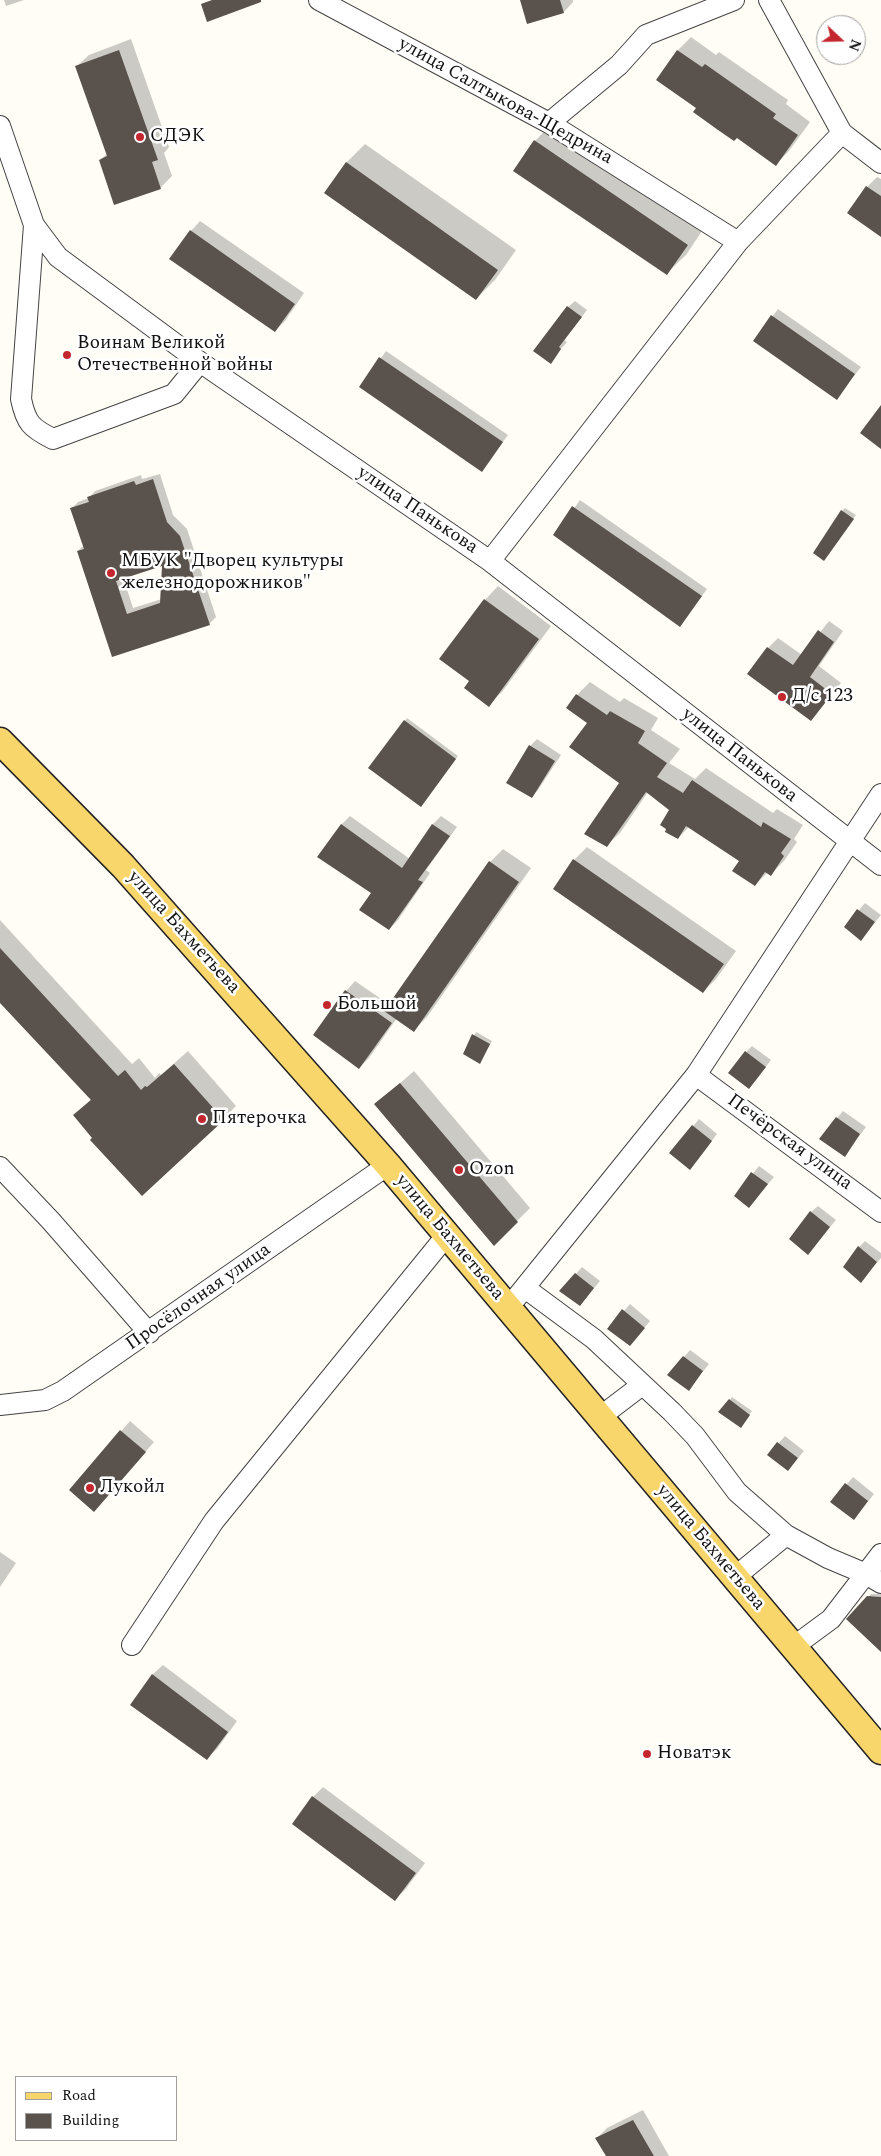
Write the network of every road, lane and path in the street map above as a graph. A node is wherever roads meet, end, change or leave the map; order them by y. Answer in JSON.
{"nodes":[{"id":1,"x":320,"y":0,"type":"edge"},
{"id":2,"x":734,"y":0,"type":"edge"},
{"id":3,"x":769,"y":0,"type":"edge"},
{"id":4,"x":549,"y":122,"type":"junction"},
{"id":5,"x":0,"y":126,"type":"edge"},
{"id":6,"x":842,"y":133,"type":"junction"},
{"id":7,"x":881,"y":163,"type":"edge"},
{"id":8,"x":34,"y":224,"type":"junction"},
{"id":9,"x":738,"y":242,"type":"junction"},
{"id":10,"x":200,"y":362,"type":"junction"},
{"id":11,"x":490,"y":561,"type":"junction"},
{"id":12,"x":0,"y":741,"type":"edge"},
{"id":13,"x":881,"y":794,"type":"edge"},
{"id":14,"x":849,"y":842,"type":"junction"},
{"id":15,"x":881,"y":865,"type":"edge"},
{"id":16,"x":696,"y":1075,"type":"junction"},
{"id":17,"x":388,"y":1166,"type":"junction"},
{"id":18,"x":0,"y":1167,"type":"edge"},
{"id":19,"x":881,"y":1212,"type":"edge"},
{"id":20,"x":446,"y":1236,"type":"junction"},
{"id":21,"x":525,"y":1288,"type":"junction"},
{"id":22,"x":508,"y":1308,"type":"junction"},
{"id":23,"x":149,"y":1333,"type":"junction"},
{"id":24,"x":642,"y":1385,"type":"junction"},
{"id":25,"x":0,"y":1405,"type":"edge"},
{"id":26,"x":600,"y":1417,"type":"junction"},
{"id":27,"x":786,"y":1535,"type":"junction"},
{"id":28,"x":881,"y":1554,"type":"edge"},
{"id":29,"x":735,"y":1577,"type":"junction"},
{"id":30,"x":874,"y":1578,"type":"edge"},
{"id":31,"x":132,"y":1645,"type":"dead end"},
{"id":32,"x":793,"y":1646,"type":"junction"},
{"id":33,"x":881,"y":1750,"type":"edge"}],
"edges":[{"from":1,"to":4,"type":"street","name":"улица Салтыкова-Щедрина"},
{"from":2,"to":4,"type":"street"},
{"from":3,"to":6,"type":"street"},
{"from":4,"to":9,"type":"street","name":"улица Салтыкова-Щедрина"},
{"from":5,"to":8,"type":"street","name":"улица Панькова"},
{"from":6,"to":7,"type":"street"},
{"from":6,"to":9,"type":"street"},
{"from":8,"to":10,"type":"street","name":"улица Панькова"},
{"from":8,"to":10,"type":"street"},
{"from":9,"to":11,"type":"street"},
{"from":10,"to":11,"type":"street","name":"улица Панькова"},
{"from":11,"to":14,"type":"street","name":"улица Панькова"},
{"from":12,"to":17,"type":"main road","name":"улица Бахметьева"},
{"from":13,"to":14,"type":"street"},
{"from":14,"to":15,"type":"street","name":"улица Панькова"},
{"from":14,"to":16,"type":"street"},
{"from":16,"to":19,"type":"street","name":"Печёрская улица"},
{"from":16,"to":21,"type":"street"},
{"from":17,"to":20,"type":"main road","name":"улица Бахметьева"},
{"from":17,"to":23,"type":"street","name":"Просёлочная улица"},
{"from":18,"to":23,"type":"street"},
{"from":20,"to":22,"type":"main road","name":"улица Бахметьева"},
{"from":20,"to":31,"type":"street"},
{"from":21,"to":22,"type":"street"},
{"from":21,"to":24,"type":"street"},
{"from":22,"to":26,"type":"main road","name":"улица Бахметьева"},
{"from":23,"to":25,"type":"street","name":"Просёлочная улица"},
{"from":24,"to":26,"type":"street"},
{"from":24,"to":27,"type":"street"},
{"from":26,"to":29,"type":"main road","name":"улица Бахметьева"},
{"from":27,"to":29,"type":"street"},
{"from":27,"to":30,"type":"street"},
{"from":28,"to":30,"type":"street"},
{"from":29,"to":32,"type":"main road","name":"улица Бахметьева"},
{"from":30,"to":32,"type":"street"},
{"from":32,"to":33,"type":"main road","name":"улица Бахметьева"}]}
